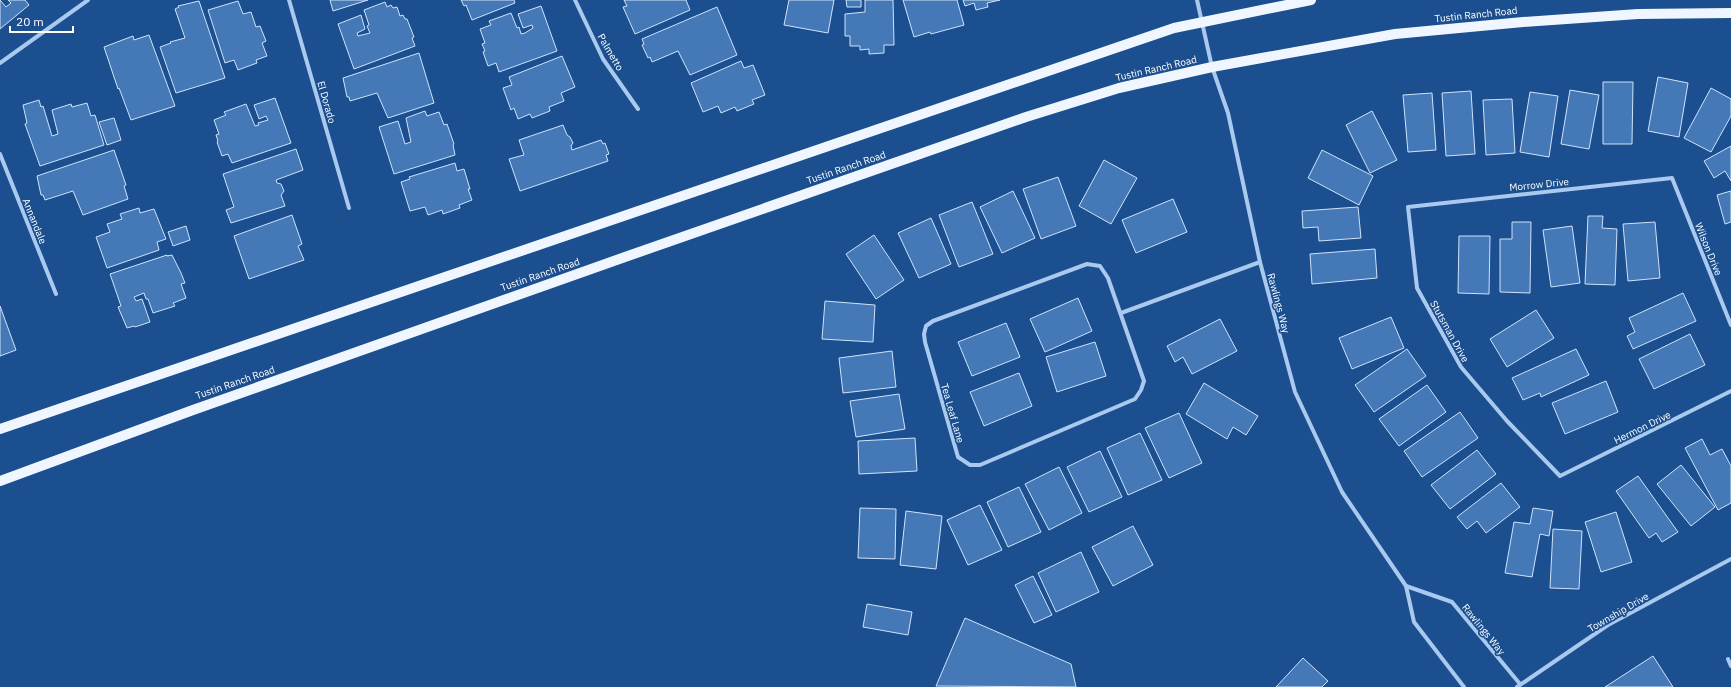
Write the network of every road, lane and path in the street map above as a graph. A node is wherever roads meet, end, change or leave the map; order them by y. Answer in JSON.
{"nodes":[{"id":1,"x":88,"y":0,"type":"edge"},
{"id":2,"x":289,"y":0,"type":"edge"},
{"id":3,"x":575,"y":0,"type":"edge"},
{"id":4,"x":1197,"y":0,"type":"edge"},
{"id":5,"x":1311,"y":0,"type":"edge"},
{"id":6,"x":1731,"y":13,"type":"edge"},
{"id":7,"x":1201,"y":22,"type":"junction"},
{"id":8,"x":0,"y":63,"type":"edge"},
{"id":9,"x":1212,"y":67,"type":"junction"},
{"id":10,"x":638,"y":109,"type":"dead end"},
{"id":11,"x":0,"y":154,"type":"edge"},
{"id":12,"x":1672,"y":178,"type":"joint"},
{"id":13,"x":1408,"y":207,"type":"joint"},
{"id":14,"x":349,"y":208,"type":"dead end"},
{"id":15,"x":1260,"y":262,"type":"junction"},
{"id":16,"x":56,"y":294,"type":"dead end"},
{"id":17,"x":1121,"y":313,"type":"junction"},
{"id":18,"x":1731,"y":325,"type":"edge"},
{"id":19,"x":1731,"y":391,"type":"edge"},
{"id":20,"x":0,"y":429,"type":"edge"},
{"id":21,"x":1560,"y":476,"type":"joint"},
{"id":22,"x":0,"y":481,"type":"edge"},
{"id":23,"x":1731,"y":559,"type":"edge"},
{"id":24,"x":1406,"y":586,"type":"junction"},
{"id":25,"x":1728,"y":660,"type":"dead end"},
{"id":26,"x":1731,"y":666,"type":"edge"},
{"id":27,"x":1518,"y":686,"type":"edge"},
{"id":28,"x":1464,"y":687,"type":"edge"}],
"edges":[{"from":1,"to":8,"type":"street"},
{"from":2,"to":14,"type":"street","name":"El Dorado"},
{"from":3,"to":10,"type":"street","name":"Palmetto"},
{"from":4,"to":7,"type":"street","name":"Rawlings Way"},
{"from":5,"to":7,"type":"main road"},
{"from":6,"to":9,"type":"main road","name":"Tustin Ranch Road"},
{"from":7,"to":9,"type":"street","name":"Rawlings Way"},
{"from":7,"to":20,"type":"main road"},
{"from":9,"to":15,"type":"street","name":"Rawlings Way"},
{"from":9,"to":22,"type":"main road","name":"Tustin Ranch Road"},
{"from":11,"to":16,"type":"street","name":"Annandale"},
{"from":12,"to":13,"type":"street","name":"Morrow Drive"},
{"from":12,"to":18,"type":"street","name":"Wilson Drive"},
{"from":13,"to":21,"type":"street","name":"Stutsman Drive"},
{"from":15,"to":17,"type":"street"},
{"from":15,"to":24,"type":"street","name":"Rawlings Way"},
{"from":17,"to":17,"type":"street","name":"Tea Leaf Lane"},
{"from":19,"to":21,"type":"street","name":"Hermon Drive"},
{"from":23,"to":27,"type":"street","name":"Township Drive"},
{"from":24,"to":27,"type":"street","name":"Rawlings Way"},
{"from":24,"to":28,"type":"street","name":"Rawlings Way"},
{"from":25,"to":26,"type":"street"}]}
